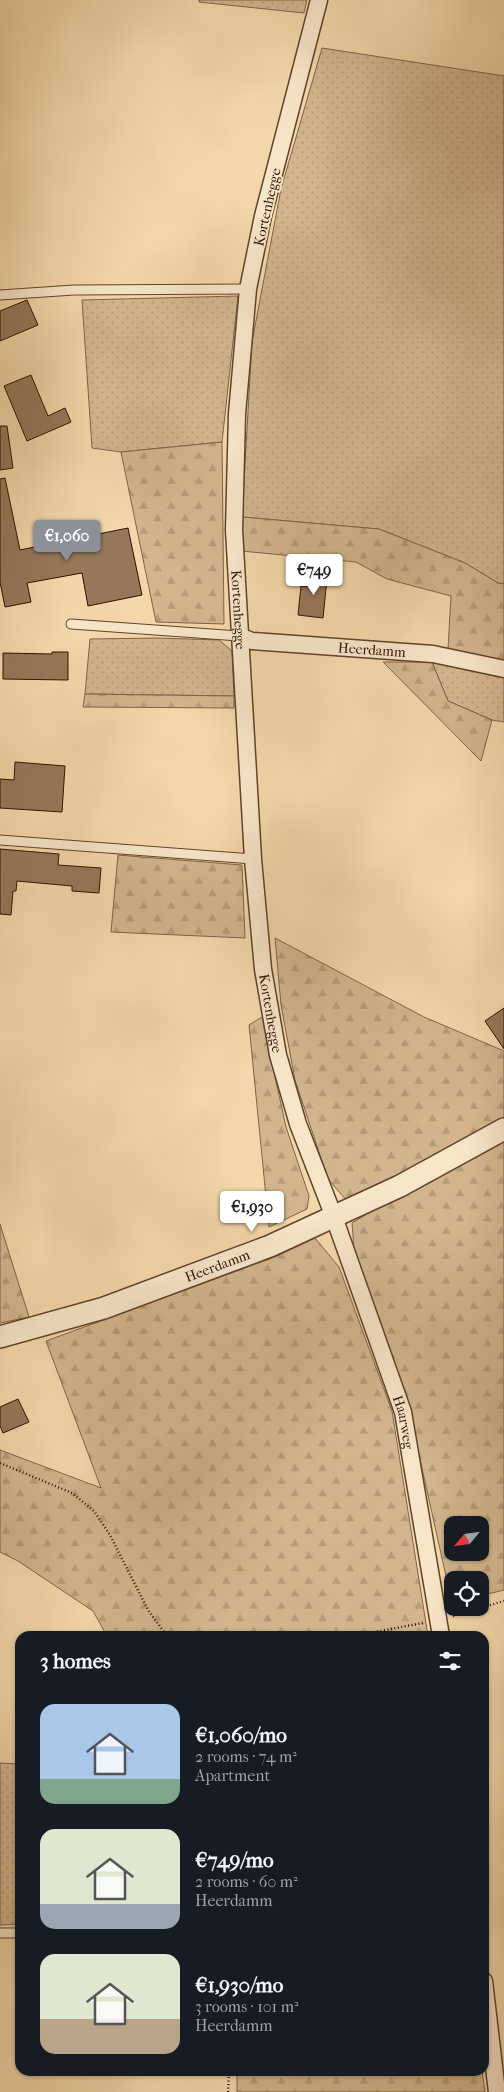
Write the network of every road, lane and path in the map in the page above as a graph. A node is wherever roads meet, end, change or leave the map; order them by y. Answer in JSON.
{"nodes":[{"id":1,"x":319,"y":0,"type":"edge"},
{"id":2,"x":248,"y":289,"type":"junction"},
{"id":3,"x":0,"y":295,"type":"edge"},
{"id":4,"x":71,"y":624,"type":"dead end"},
{"id":5,"x":240,"y":636,"type":"junction"},
{"id":6,"x":504,"y":669,"type":"edge"},
{"id":7,"x":0,"y":840,"type":"edge"},
{"id":8,"x":253,"y":858,"type":"junction"},
{"id":9,"x":504,"y":1129,"type":"edge"},
{"id":10,"x":334,"y":1217,"type":"junction"},
{"id":11,"x":0,"y":1337,"type":"edge"},
{"id":12,"x":0,"y":1463,"type":"edge"},
{"id":13,"x":504,"y":1601,"type":"edge"},
{"id":14,"x":440,"y":1628,"type":"edge"},
{"id":15,"x":163,"y":1631,"type":"edge"},
{"id":16,"x":407,"y":1631,"type":"edge"},
{"id":17,"x":0,"y":1933,"type":"edge"},
{"id":18,"x":15,"y":1933,"type":"edge"},
{"id":19,"x":489,"y":2010,"type":"edge"},
{"id":20,"x":499,"y":2067,"type":"edge"},
{"id":21,"x":229,"y":2076,"type":"edge"},
{"id":22,"x":228,"y":2092,"type":"edge"},
{"id":23,"x":498,"y":2092,"type":"edge"}],
"edges":[{"from":1,"to":2,"type":"street","name":"Kortenhegge"},
{"from":2,"to":3,"type":"lane"},
{"from":2,"to":5,"type":"street","name":"Kortenhegge"},
{"from":4,"to":5,"type":"lane"},
{"from":5,"to":6,"type":"street","name":"Heerdamm"},
{"from":5,"to":8,"type":"street","name":"Kortenhegge"},
{"from":7,"to":8,"type":"lane"},
{"from":8,"to":10,"type":"street","name":"Kortenhegge"},
{"from":9,"to":10,"type":"street","name":"Heerdamm"},
{"from":10,"to":11,"type":"street","name":"Heerdamm"},
{"from":10,"to":14,"type":"street","name":"Haarweg"},
{"from":12,"to":15,"type":"path"},
{"from":13,"to":14,"type":"path"},
{"from":14,"to":16,"type":"path"},
{"from":17,"to":18,"type":"lane"},
{"from":19,"to":20,"type":"street"},
{"from":20,"to":23,"type":"street"},
{"from":21,"to":22,"type":"path"}]}
